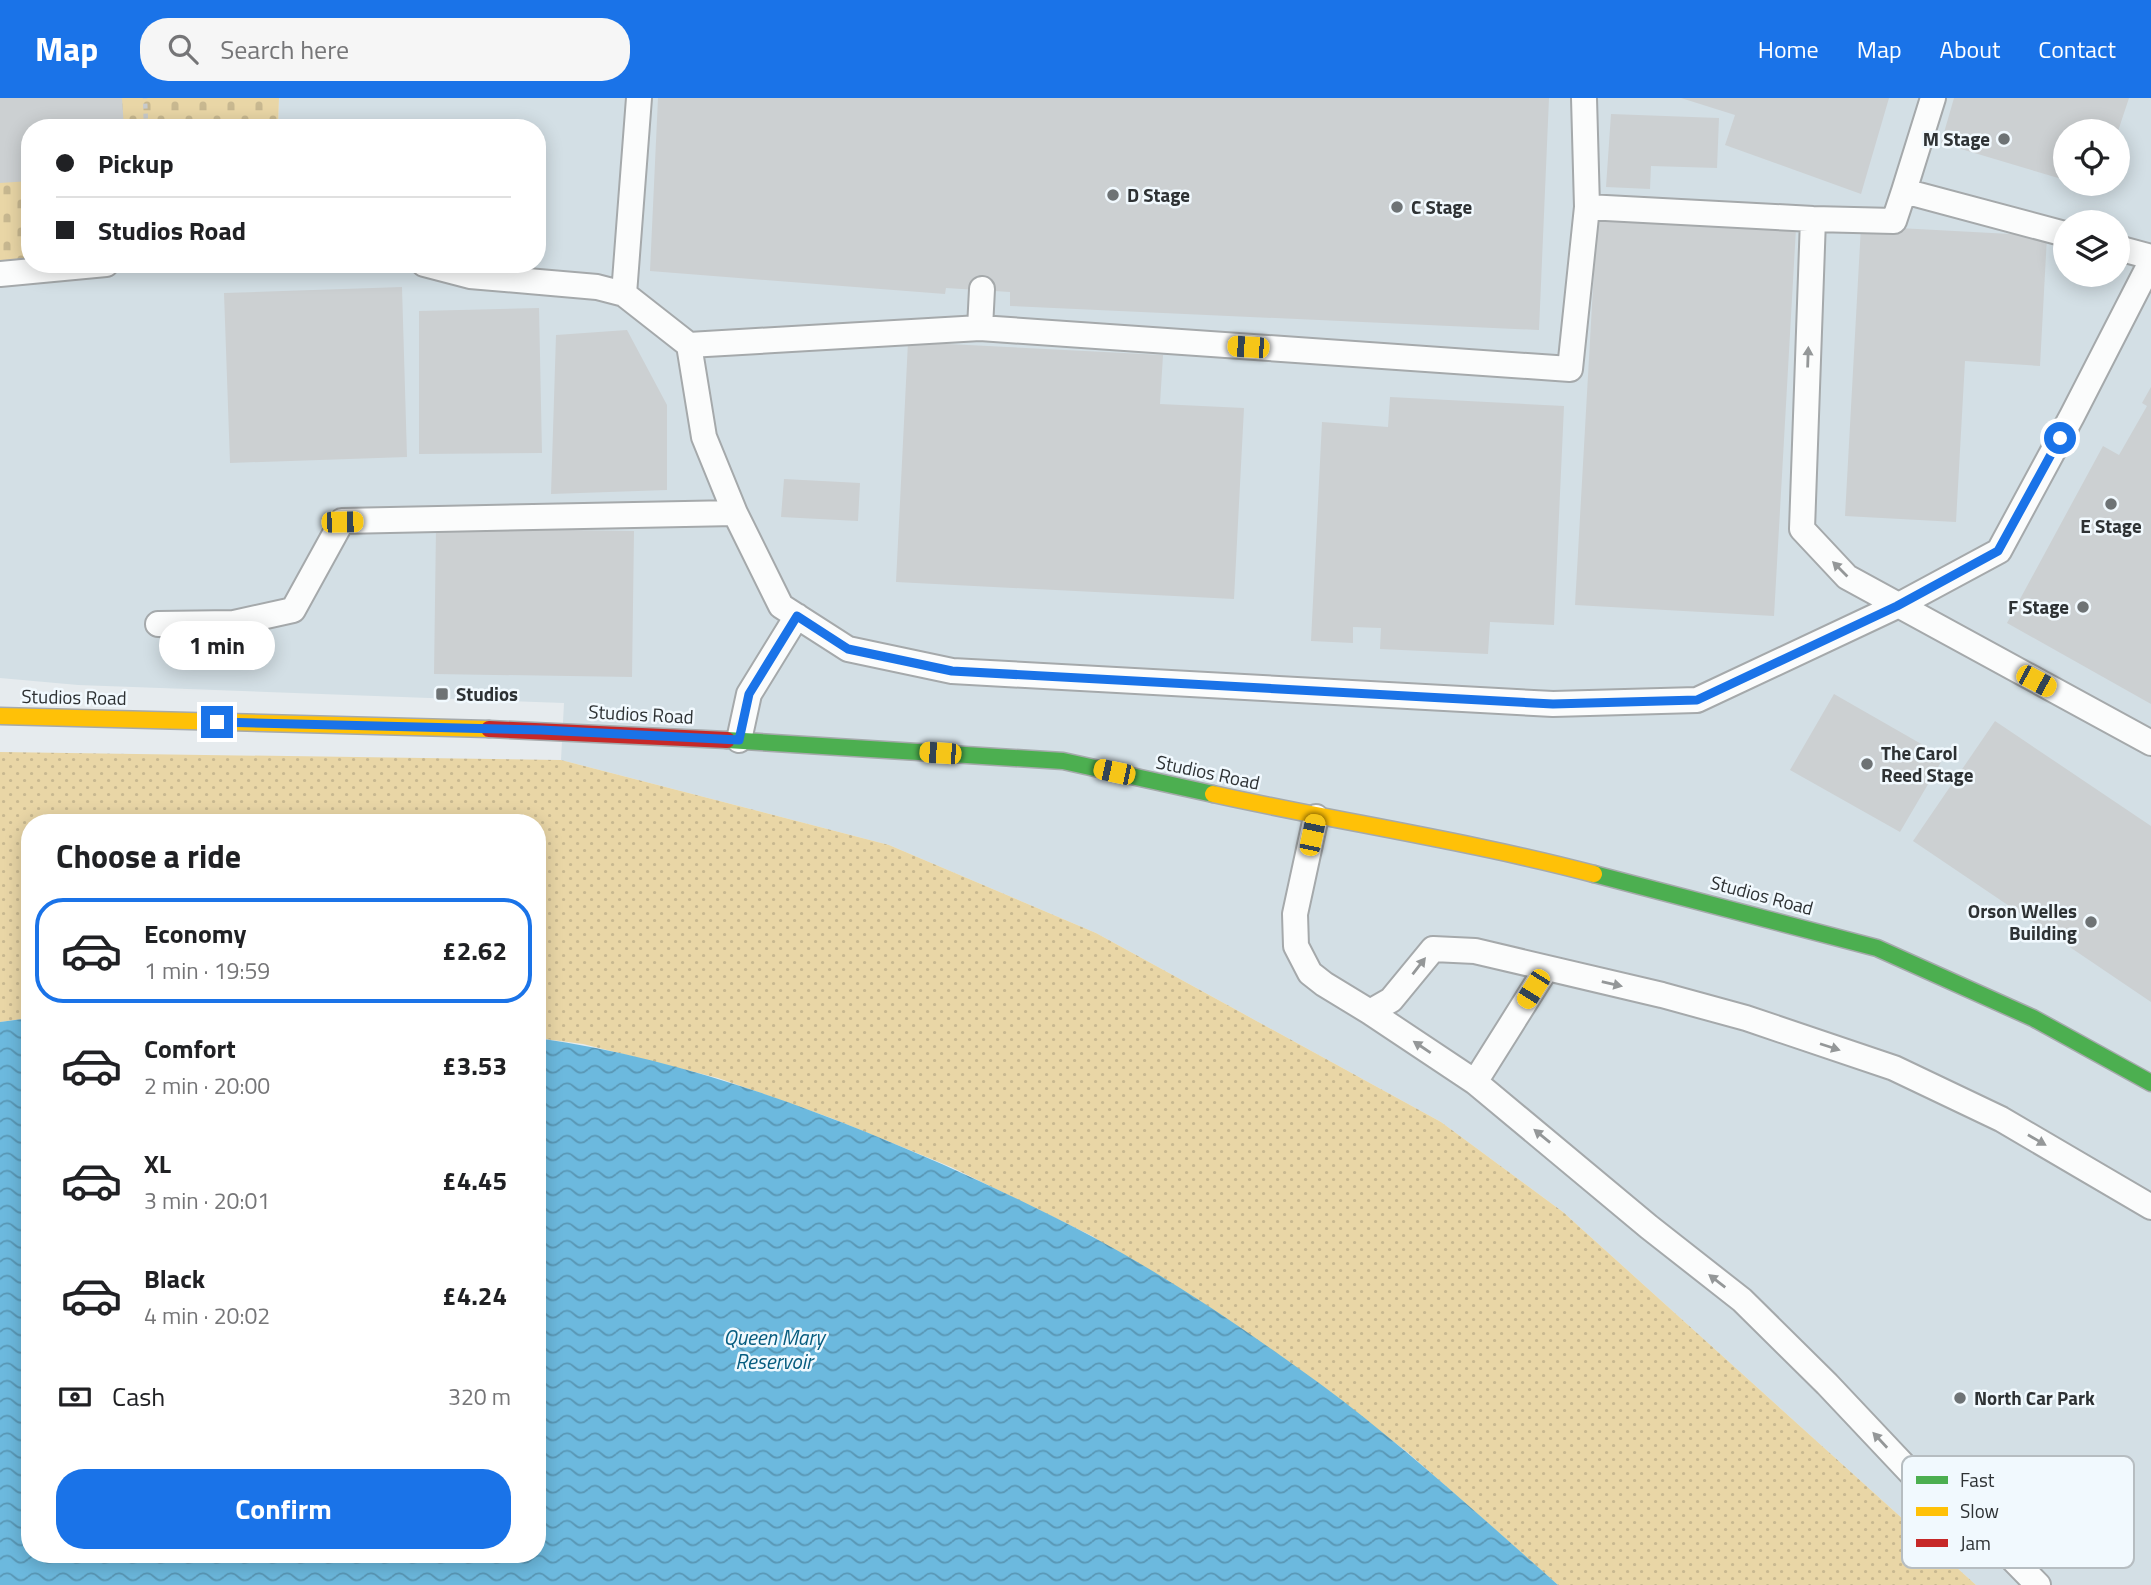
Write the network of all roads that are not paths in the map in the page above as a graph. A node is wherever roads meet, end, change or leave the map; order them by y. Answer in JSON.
{"nodes":[{"id":1,"x":639,"y":98,"type":"edge"},
{"id":2,"x":1584,"y":98,"type":"edge"},
{"id":3,"x":1933,"y":98,"type":"edge"},
{"id":4,"x":1905,"y":191,"type":"junction"},
{"id":5,"x":1587,"y":207,"type":"junction"},
{"id":6,"x":1813,"y":219,"type":"junction"},
{"id":7,"x":2053,"y":231,"type":"edge"},
{"id":8,"x":2130,"y":251,"type":"edge"},
{"id":9,"x":2151,"y":257,"type":"edge"},
{"id":10,"x":2151,"y":262,"type":"edge"},
{"id":11,"x":21,"y":272,"type":"edge"},
{"id":12,"x":458,"y":273,"type":"edge"},
{"id":13,"x":0,"y":274,"type":"edge"},
{"id":14,"x":982,"y":289,"type":"dead end"},
{"id":15,"x":624,"y":294,"type":"junction"},
{"id":16,"x":980,"y":328,"type":"junction"},
{"id":17,"x":689,"y":345,"type":"junction"},
{"id":18,"x":735,"y":513,"type":"junction"},
{"id":19,"x":1897,"y":606,"type":"junction"},
{"id":20,"x":797,"y":616,"type":"junction"},
{"id":21,"x":158,"y":624,"type":"dead end"},
{"id":22,"x":0,"y":716,"type":"edge"},
{"id":23,"x":739,"y":740,"type":"junction"},
{"id":24,"x":2151,"y":743,"type":"edge"},
{"id":25,"x":1316,"y":817,"type":"junction"},
{"id":26,"x":1546,"y":969,"type":"junction"},
{"id":27,"x":1370,"y":1012,"type":"junction"},
{"id":28,"x":1475,"y":1082,"type":"junction"},
{"id":29,"x":2151,"y":1083,"type":"edge"},
{"id":30,"x":2151,"y":1207,"type":"edge"},
{"id":31,"x":1902,"y":1464,"type":"edge"},
{"id":32,"x":2021,"y":1568,"type":"edge"},
{"id":33,"x":2038,"y":1585,"type":"edge"}],
"edges":[{"from":1,"to":15,"type":"lane"},
{"from":2,"to":5,"type":"lane"},
{"from":3,"to":4,"type":"lane"},
{"from":4,"to":6,"type":"lane"},
{"from":4,"to":7,"type":"lane"},
{"from":5,"to":6,"type":"lane"},
{"from":5,"to":16,"type":"lane"},
{"from":19,"to":6,"type":"lane","one_way":true},
{"from":8,"to":9,"type":"lane"},
{"from":10,"to":19,"type":"lane"},
{"from":11,"to":13,"type":"lane"},
{"from":12,"to":15,"type":"lane"},
{"from":14,"to":16,"type":"lane"},
{"from":15,"to":17,"type":"lane"},
{"from":16,"to":17,"type":"lane"},
{"from":17,"to":18,"type":"lane"},
{"from":18,"to":20,"type":"lane"},
{"from":18,"to":21,"type":"lane"},
{"from":19,"to":20,"type":"lane"},
{"from":19,"to":24,"type":"lane"},
{"from":20,"to":23,"type":"lane"},
{"from":22,"to":23,"type":"street","name":"Studios Road"},
{"from":23,"to":25,"type":"street","name":"Studios Road"},
{"from":25,"to":27,"type":"lane"},
{"from":25,"to":29,"type":"street","name":"Studios Road"},
{"from":27,"to":26,"type":"lane","one_way":true},
{"from":26,"to":28,"type":"lane"},
{"from":26,"to":30,"type":"lane","one_way":true},
{"from":28,"to":27,"type":"lane","one_way":true},
{"from":31,"to":28,"type":"lane","one_way":true},
{"from":33,"to":32,"type":"lane","one_way":true}]}
